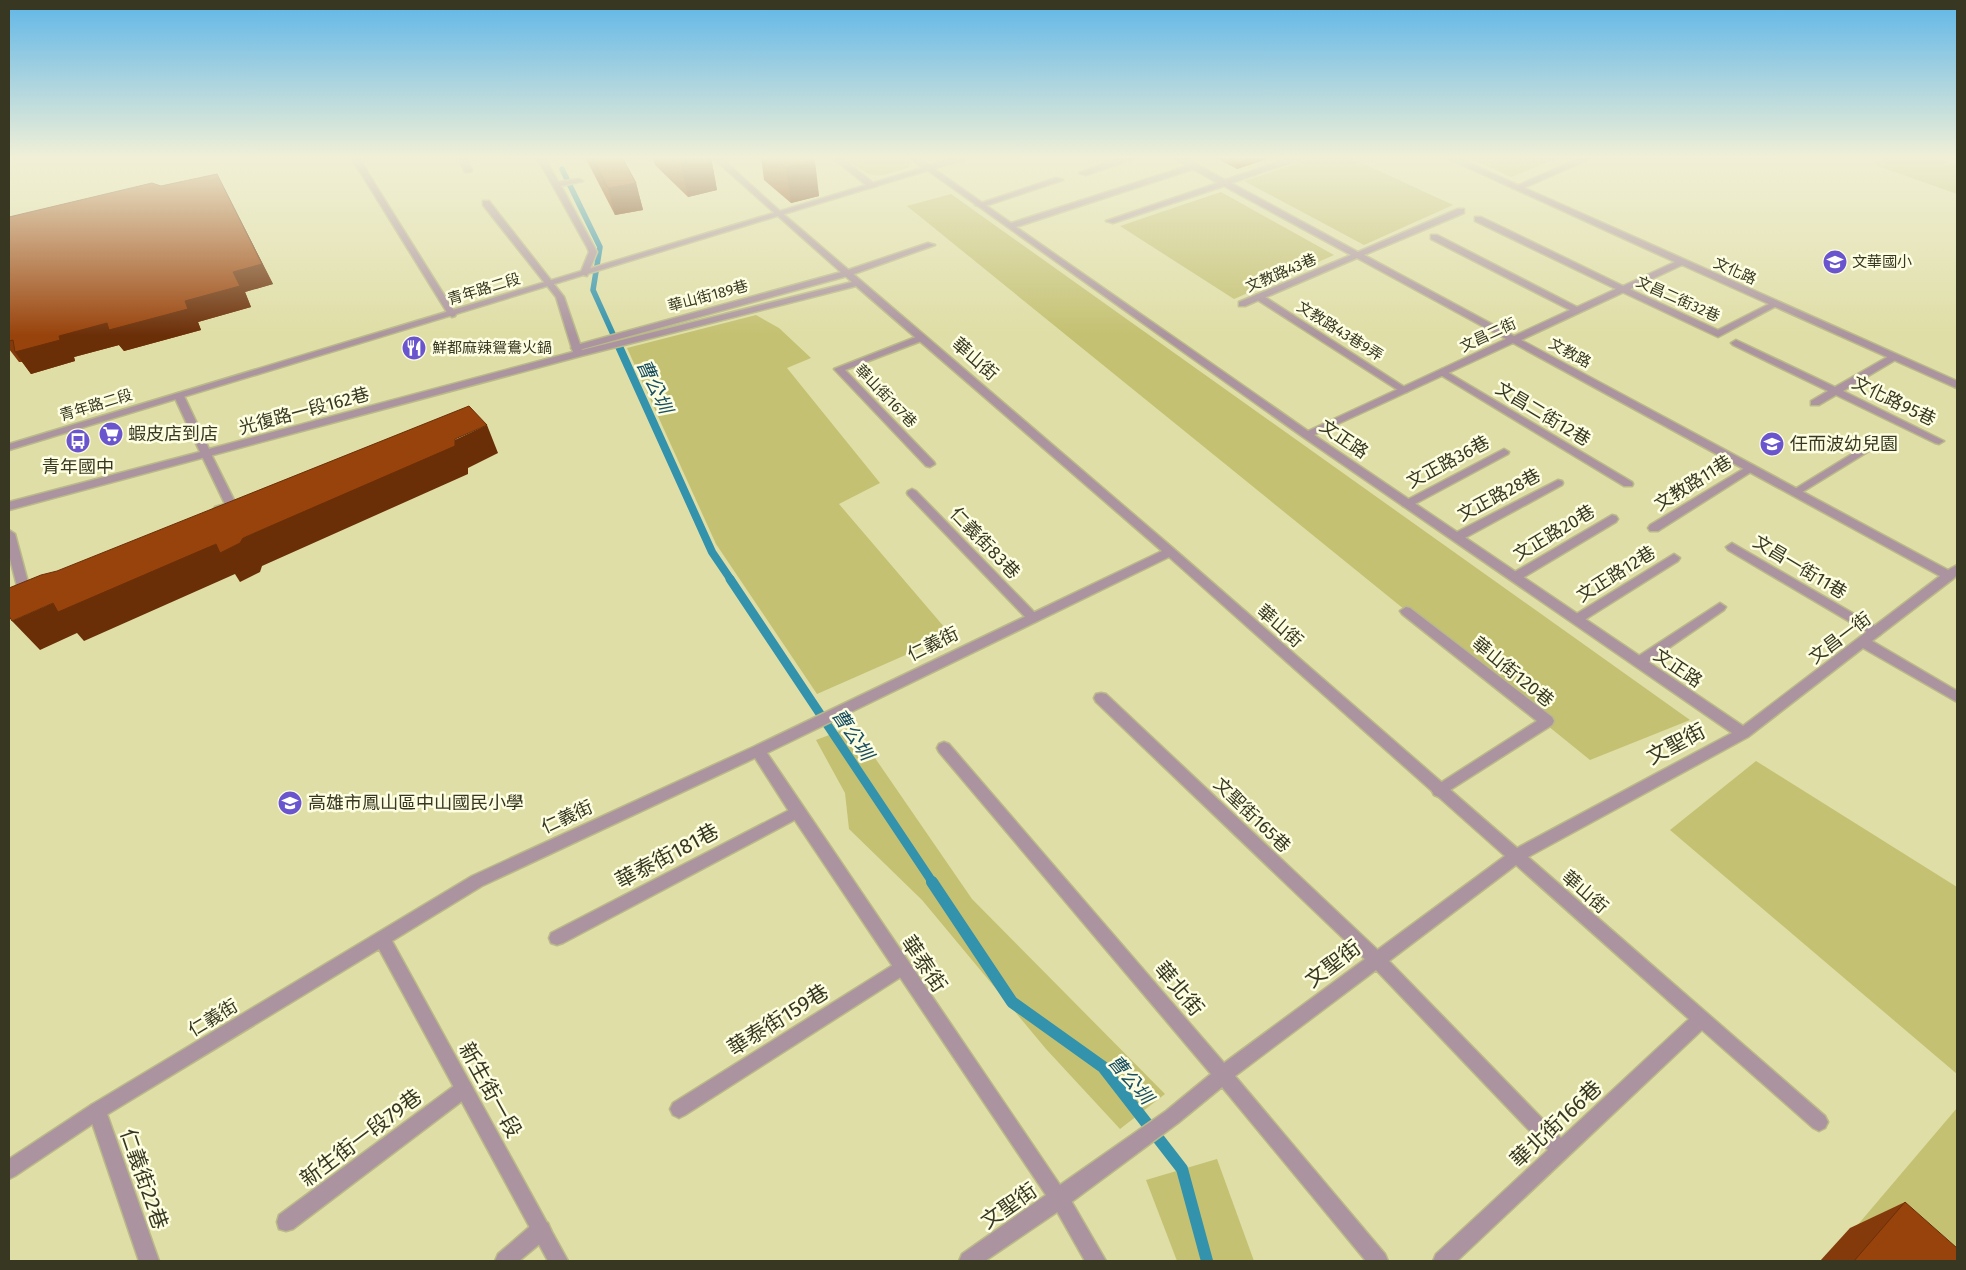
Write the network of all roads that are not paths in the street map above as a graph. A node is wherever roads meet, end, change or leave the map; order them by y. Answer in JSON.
{"nodes":[{"id":1,"x":391,"y":216,"type":"edge"},
{"id":2,"x":497,"y":216,"type":"edge"},
{"id":3,"x":574,"y":216,"type":"edge"},
{"id":4,"x":775,"y":216,"type":"edge"},
{"id":5,"x":781,"y":216,"type":"edge"},
{"id":6,"x":996,"y":216,"type":"edge"},
{"id":7,"x":1040,"y":216,"type":"edge"},
{"id":8,"x":1124,"y":216,"type":"edge"},
{"id":9,"x":1286,"y":216,"type":"edge"},
{"id":10,"x":1449,"y":216,"type":"edge"},
{"id":11,"x":1579,"y":216,"type":"edge"},
{"id":12,"x":1478,"y":219,"type":"dead end"},
{"id":13,"x":1110,"y":221,"type":"dead end"},
{"id":14,"x":1010,"y":226,"type":"junction"},
{"id":15,"x":1434,"y":237,"type":"dead end"},
{"id":16,"x":931,"y":245,"type":"dead end"},
{"id":17,"x":1358,"y":255,"type":"junction"},
{"id":18,"x":1681,"y":262,"type":"junction"},
{"id":19,"x":848,"y":273,"type":"junction"},
{"id":20,"x":584,"y":274,"type":"junction"},
{"id":21,"x":859,"y":283,"type":"junction"},
{"id":22,"x":551,"y":284,"type":"junction"},
{"id":23,"x":1623,"y":289,"type":"junction"},
{"id":24,"x":1259,"y":297,"type":"junction"},
{"id":25,"x":1242,"y":304,"type":"dead end"},
{"id":26,"x":1776,"y":304,"type":"junction"},
{"id":27,"x":1577,"y":310,"type":"junction"},
{"id":28,"x":452,"y":314,"type":"junction"},
{"id":29,"x":921,"y":338,"type":"junction"},
{"id":30,"x":625,"y":339,"type":"junction"},
{"id":31,"x":1513,"y":340,"type":"junction"},
{"id":32,"x":1736,"y":343,"type":"dead end"},
{"id":33,"x":577,"y":351,"type":"junction"},
{"id":34,"x":1894,"y":357,"type":"junction"},
{"id":35,"x":1442,"y":372,"type":"junction"},
{"id":36,"x":1957,"y":385,"type":"edge"},
{"id":37,"x":1404,"y":390,"type":"junction"},
{"id":38,"x":1835,"y":391,"type":"junction"},
{"id":39,"x":179,"y":396,"type":"junction"},
{"id":40,"x":1814,"y":403,"type":"dead end"},
{"id":41,"x":1307,"y":435,"type":"junction"},
{"id":42,"x":1883,"y":438,"type":"dead end"},
{"id":43,"x":1938,"y":441,"type":"dead end"},
{"id":44,"x":9,"y":447,"type":"edge"},
{"id":45,"x":1504,"y":452,"type":"dead end"},
{"id":46,"x":206,"y":454,"type":"junction"},
{"id":47,"x":930,"y":464,"type":"dead end"},
{"id":48,"x":1750,"y":468,"type":"junction"},
{"id":49,"x":1558,"y":483,"type":"dead end"},
{"id":50,"x":1628,"y":484,"type":"dead end"},
{"id":51,"x":1795,"y":492,"type":"junction"},
{"id":52,"x":912,"y":493,"type":"dead end"},
{"id":53,"x":1407,"y":503,"type":"junction"},
{"id":54,"x":9,"y":506,"type":"edge"},
{"id":55,"x":204,"y":516,"type":"edge"},
{"id":56,"x":1612,"y":519,"type":"dead end"},
{"id":57,"x":1654,"y":528,"type":"dead end"},
{"id":58,"x":9,"y":534,"type":"edge"},
{"id":59,"x":1457,"y":537,"type":"junction"},
{"id":60,"x":1732,"y":547,"type":"dead end"},
{"id":61,"x":1170,"y":552,"type":"junction"},
{"id":62,"x":1674,"y":558,"type":"dead end"},
{"id":63,"x":1953,"y":572,"type":"edge"},
{"id":64,"x":1515,"y":577,"type":"junction"},
{"id":65,"x":9,"y":592,"type":"edge"},
{"id":66,"x":1720,"y":607,"type":"dead end"},
{"id":67,"x":1406,"y":611,"type":"dead end"},
{"id":68,"x":1034,"y":618,"type":"junction"},
{"id":69,"x":1577,"y":620,"type":"junction"},
{"id":70,"x":1876,"y":632,"type":"junction"},
{"id":71,"x":1864,"y":642,"type":"junction"},
{"id":72,"x":1639,"y":662,"type":"junction"},
{"id":73,"x":1957,"y":697,"type":"edge"},
{"id":74,"x":1101,"y":698,"type":"dead end"},
{"id":75,"x":1743,"y":733,"type":"junction"},
{"id":76,"x":944,"y":748,"type":"dead end"},
{"id":77,"x":758,"y":751,"type":"junction"},
{"id":78,"x":1439,"y":791,"type":"junction"},
{"id":79,"x":797,"y":812,"type":"junction"},
{"id":80,"x":1516,"y":856,"type":"junction"},
{"id":81,"x":557,"y":938,"type":"dead end"},
{"id":82,"x":382,"y":939,"type":"junction"},
{"id":83,"x":1377,"y":960,"type":"junction"},
{"id":84,"x":901,"y":968,"type":"junction"},
{"id":85,"x":1701,"y":1019,"type":"junction"},
{"id":86,"x":1223,"y":1075,"type":"junction"},
{"id":87,"x":464,"y":1089,"type":"junction"},
{"id":88,"x":679,"y":1110,"type":"dead end"},
{"id":89,"x":98,"y":1111,"type":"junction"},
{"id":90,"x":1819,"y":1122,"type":"dead end"},
{"id":91,"x":1561,"y":1150,"type":"junction"},
{"id":92,"x":9,"y":1170,"type":"edge"},
{"id":93,"x":1059,"y":1199,"type":"junction"},
{"id":94,"x":286,"y":1222,"type":"dead end"},
{"id":95,"x":541,"y":1230,"type":"junction"},
{"id":96,"x":148,"y":1261,"type":"edge"},
{"id":97,"x":505,"y":1261,"type":"edge"},
{"id":98,"x":558,"y":1261,"type":"edge"},
{"id":99,"x":969,"y":1261,"type":"edge"},
{"id":100,"x":1096,"y":1261,"type":"edge"},
{"id":101,"x":1378,"y":1261,"type":"edge"},
{"id":102,"x":1443,"y":1261,"type":"edge"}],
"edges":[{"from":1,"to":28,"type":"street"},
{"from":2,"to":22,"type":"street"},
{"from":3,"to":20,"type":"street"},
{"from":4,"to":20,"type":"street","name":"青年路二段"},
{"from":5,"to":19,"type":"street","name":"華山街"},
{"from":6,"to":14,"type":"street","name":"文正路"},
{"from":7,"to":14,"type":"street"},
{"from":8,"to":13,"type":"street"},
{"from":9,"to":17,"type":"street","name":"文教路"},
{"from":10,"to":17,"type":"street","name":"文教路43巷"},
{"from":11,"to":18,"type":"street","name":"文化路"},
{"from":12,"to":23,"type":"street"},
{"from":14,"to":41,"type":"street","name":"文正路"},
{"from":15,"to":27,"type":"street"},
{"from":16,"to":19,"type":"street","name":"華山街189巷"},
{"from":17,"to":24,"type":"street","name":"文教路43巷"},
{"from":17,"to":31,"type":"street","name":"文教路"},
{"from":18,"to":23,"type":"street","name":"文昌二街"},
{"from":18,"to":26,"type":"street","name":"文化路"},
{"from":19,"to":21,"type":"street","name":"華山街"},
{"from":19,"to":30,"type":"street","name":"華山街189巷"},
{"from":20,"to":22,"type":"street","name":"青年路二段"},
{"from":21,"to":29,"type":"street","name":"華山街"},
{"from":21,"to":30,"type":"street"},
{"from":22,"to":28,"type":"street","name":"青年路二段"},
{"from":22,"to":33,"type":"street"},
{"from":23,"to":26,"type":"street","name":"文昌二街32巷"},
{"from":23,"to":27,"type":"street","name":"文昌二街"},
{"from":24,"to":25,"type":"street","name":"文教路43巷"},
{"from":24,"to":37,"type":"street","name":"文教路43巷9弄"},
{"from":26,"to":34,"type":"street","name":"文化路"},
{"from":27,"to":31,"type":"street","name":"文昌二街"},
{"from":28,"to":39,"type":"street","name":"青年路二段"},
{"from":29,"to":47,"type":"street","name":"華山街167巷"},
{"from":29,"to":61,"type":"street","name":"華山街"},
{"from":30,"to":33,"type":"street","name":"光復路一段162巷"},
{"from":31,"to":35,"type":"street","name":"文昌二街"},
{"from":31,"to":48,"type":"street","name":"文教路"},
{"from":32,"to":38,"type":"street","name":"文化路95巷"},
{"from":33,"to":46,"type":"street","name":"光復路一段162巷"},
{"from":34,"to":36,"type":"street","name":"文化路"},
{"from":34,"to":38,"type":"street","name":"文化路95巷"},
{"from":35,"to":37,"type":"street","name":"文昌二街"},
{"from":35,"to":50,"type":"street","name":"文昌二街12巷"},
{"from":37,"to":41,"type":"street","name":"文昌二街"},
{"from":38,"to":40,"type":"street","name":"文化路95巷"},
{"from":38,"to":43,"type":"street","name":"文化路95巷"},
{"from":39,"to":44,"type":"street","name":"青年路二段"},
{"from":39,"to":46,"type":"street"},
{"from":41,"to":53,"type":"street","name":"文正路"},
{"from":42,"to":51,"type":"street"},
{"from":45,"to":53,"type":"street","name":"文正路36巷"},
{"from":46,"to":54,"type":"street","name":"光復路一段162巷"},
{"from":46,"to":55,"type":"street"},
{"from":48,"to":51,"type":"street","name":"文教路"},
{"from":48,"to":57,"type":"street","name":"文教路11巷"},
{"from":49,"to":59,"type":"street","name":"文正路28巷"},
{"from":51,"to":63,"type":"street","name":"文教路"},
{"from":52,"to":68,"type":"street","name":"仁義街83巷"},
{"from":53,"to":59,"type":"street","name":"文正路"},
{"from":56,"to":64,"type":"street","name":"文正路20巷"},
{"from":58,"to":65,"type":"street"},
{"from":59,"to":64,"type":"street","name":"文正路"},
{"from":60,"to":70,"type":"street","name":"文昌一街11巷"},
{"from":61,"to":68,"type":"street","name":"仁義街"},
{"from":61,"to":78,"type":"street","name":"華山街"},
{"from":62,"to":69,"type":"street","name":"文正路12巷"},
{"from":63,"to":70,"type":"street","name":"文昌一街"},
{"from":64,"to":69,"type":"street","name":"文正路"},
{"from":66,"to":72,"type":"street"},
{"from":67,"to":78,"type":"street","name":"華山街120巷"},
{"from":68,"to":77,"type":"street","name":"仁義街"},
{"from":69,"to":72,"type":"street","name":"文正路"},
{"from":70,"to":71,"type":"street","name":"文昌一街"},
{"from":71,"to":73,"type":"street"},
{"from":71,"to":75,"type":"street","name":"文昌一街"},
{"from":72,"to":75,"type":"street","name":"文正路"},
{"from":74,"to":83,"type":"street","name":"文聖街165巷"},
{"from":75,"to":80,"type":"street","name":"文聖街"},
{"from":76,"to":86,"type":"street","name":"華北街"},
{"from":77,"to":79,"type":"street","name":"華泰街"},
{"from":77,"to":82,"type":"street","name":"仁義街"},
{"from":78,"to":80,"type":"street","name":"華山街"},
{"from":79,"to":81,"type":"street","name":"華泰街181巷"},
{"from":79,"to":84,"type":"street","name":"華泰街"},
{"from":80,"to":83,"type":"street","name":"文聖街"},
{"from":80,"to":85,"type":"street","name":"華山街"},
{"from":82,"to":87,"type":"street","name":"新生街一段"},
{"from":82,"to":89,"type":"street","name":"仁義街"},
{"from":83,"to":86,"type":"street","name":"文聖街"},
{"from":83,"to":91,"type":"street","name":"文聖街165巷"},
{"from":84,"to":88,"type":"street","name":"華泰街159巷"},
{"from":84,"to":93,"type":"street","name":"華泰街"},
{"from":85,"to":90,"type":"street","name":"華山街"},
{"from":85,"to":91,"type":"street","name":"華北街166巷"},
{"from":86,"to":93,"type":"street","name":"文聖街"},
{"from":86,"to":101,"type":"street","name":"華北街"},
{"from":87,"to":94,"type":"street","name":"新生街一段79巷"},
{"from":87,"to":95,"type":"street","name":"新生街一段"},
{"from":89,"to":92,"type":"street","name":"仁義街"},
{"from":89,"to":96,"type":"street","name":"仁義街22巷"},
{"from":91,"to":102,"type":"street","name":"華北街166巷"},
{"from":93,"to":99,"type":"street","name":"文聖街"},
{"from":93,"to":100,"type":"street","name":"華泰街"},
{"from":95,"to":97,"type":"street"},
{"from":95,"to":98,"type":"street","name":"新生街一段"}]}
